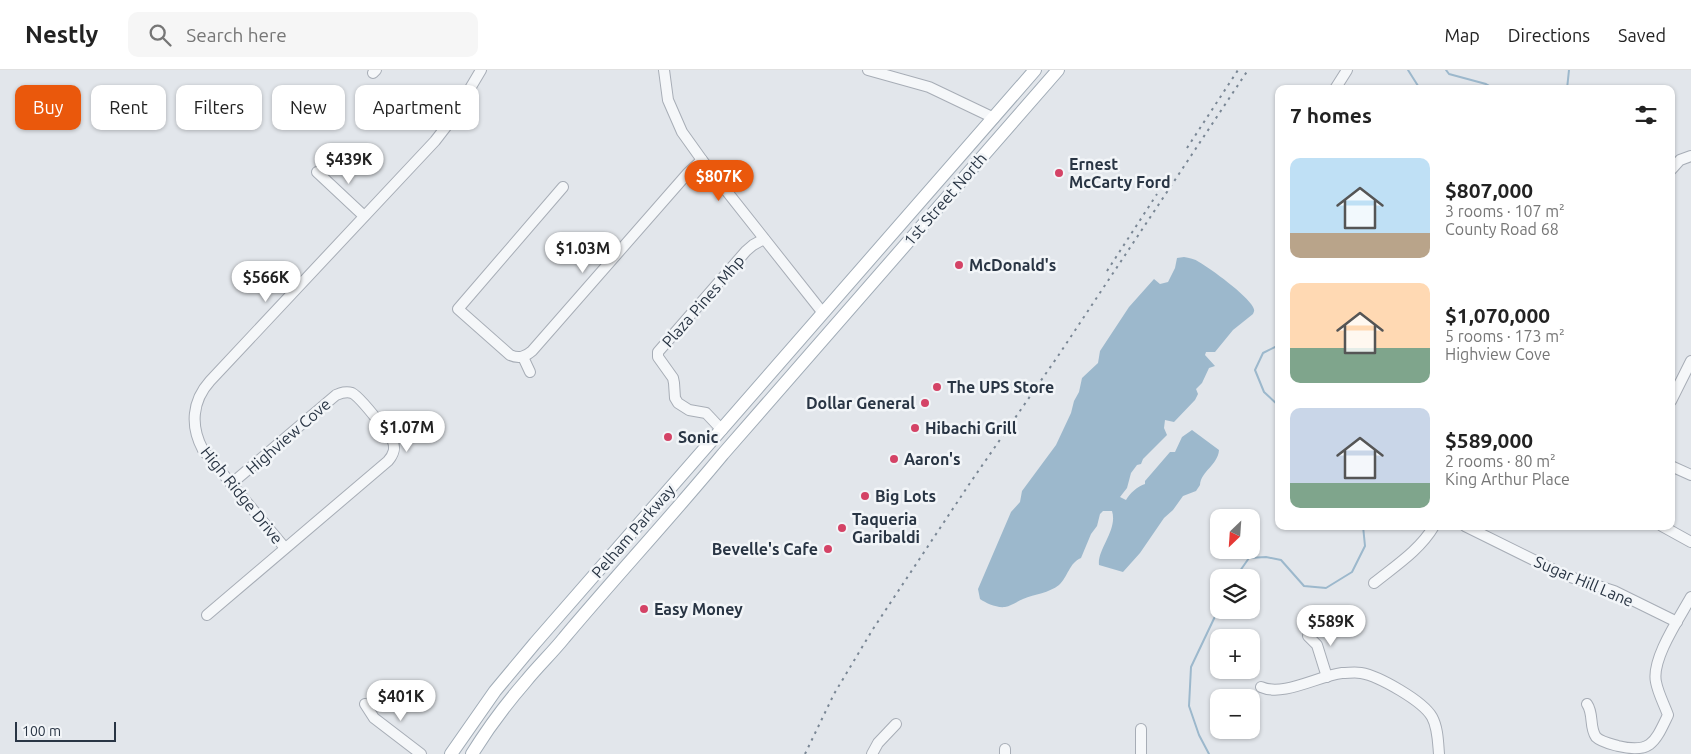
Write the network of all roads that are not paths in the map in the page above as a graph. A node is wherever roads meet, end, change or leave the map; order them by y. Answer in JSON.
{"nodes":[{"id":1,"x":482,"y":70,"type":"edge"},
{"id":2,"x":664,"y":70,"type":"edge"},
{"id":3,"x":868,"y":70,"type":"edge"},
{"id":4,"x":1036,"y":70,"type":"edge"},
{"id":5,"x":1040,"y":70,"type":"edge"},
{"id":6,"x":1347,"y":70,"type":"edge"},
{"id":7,"x":1054,"y":75,"type":"edge"},
{"id":8,"x":1338,"y":85,"type":"edge"},
{"id":9,"x":994,"y":118,"type":"junction"},
{"id":10,"x":1009,"y":126,"type":"junction"},
{"id":11,"x":1691,"y":156,"type":"edge"},
{"id":12,"x":702,"y":160,"type":"junction"},
{"id":13,"x":1675,"y":166,"type":"edge"},
{"id":14,"x":316,"y":172,"type":"dead end"},
{"id":15,"x":563,"y":187,"type":"dead end"},
{"id":16,"x":934,"y":187,"type":"junction"},
{"id":17,"x":947,"y":198,"type":"junction"},
{"id":18,"x":364,"y":216,"type":"junction"},
{"id":19,"x":764,"y":239,"type":"junction"},
{"id":20,"x":879,"y":250,"type":"junction"},
{"id":21,"x":892,"y":261,"type":"junction"},
{"id":22,"x":823,"y":313,"type":"junction"},
{"id":23,"x":833,"y":328,"type":"junction"},
{"id":24,"x":523,"y":357,"type":"junction"},
{"id":25,"x":1691,"y":361,"type":"edge"},
{"id":26,"x":530,"y":372,"type":"dead end"},
{"id":27,"x":1675,"y":393,"type":"edge"},
{"id":28,"x":722,"y":430,"type":"junction"},
{"id":29,"x":704,"y":451,"type":"junction"},
{"id":30,"x":717,"y":461,"type":"junction"},
{"id":31,"x":1675,"y":468,"type":"edge"},
{"id":32,"x":1691,"y":476,"type":"edge"},
{"id":33,"x":232,"y":484,"type":"junction"},
{"id":34,"x":635,"y":529,"type":"junction"},
{"id":35,"x":1431,"y":530,"type":"edge"},
{"id":36,"x":1473,"y":530,"type":"edge"},
{"id":37,"x":1669,"y":530,"type":"edge"},
{"id":38,"x":647,"y":541,"type":"junction"},
{"id":39,"x":1691,"y":542,"type":"edge"},
{"id":40,"x":285,"y":548,"type":"junction"},
{"id":41,"x":1374,"y":584,"type":"dead end"},
{"id":42,"x":1691,"y":597,"type":"edge"},
{"id":43,"x":207,"y":615,"type":"dead end"},
{"id":44,"x":1676,"y":622,"type":"junction"},
{"id":45,"x":549,"y":628,"type":"junction"},
{"id":46,"x":1308,"y":636,"type":"dead end"},
{"id":47,"x":564,"y":639,"type":"junction"},
{"id":48,"x":1327,"y":677,"type":"junction"},
{"id":49,"x":1261,"y":687,"type":"dead end"},
{"id":50,"x":496,"y":690,"type":"junction"},
{"id":51,"x":510,"y":700,"type":"junction"},
{"id":52,"x":365,"y":704,"type":"dead end"},
{"id":53,"x":1587,"y":704,"type":"dead end"},
{"id":54,"x":896,"y":724,"type":"dead end"},
{"id":55,"x":1141,"y":729,"type":"dead end"},
{"id":56,"x":421,"y":754,"type":"edge"},
{"id":57,"x":451,"y":754,"type":"edge"},
{"id":58,"x":472,"y":754,"type":"edge"},
{"id":59,"x":872,"y":754,"type":"edge"},
{"id":60,"x":1141,"y":754,"type":"edge"},
{"id":61,"x":1439,"y":754,"type":"edge"}],
"edges":[{"from":1,"to":18,"type":"street","name":"High Ridge Drive"},
{"from":2,"to":12,"type":"street"},
{"from":3,"to":9,"type":"street"},
{"from":4,"to":9,"type":"main road","name":"1st Street North"},
{"from":5,"to":7,"type":"main road"},
{"from":6,"to":8,"type":"street"},
{"from":7,"to":10,"type":"main road","name":"1st Street North"},
{"from":9,"to":10,"type":"main road"},
{"from":9,"to":16,"type":"main road","name":"1st Street North"},
{"from":10,"to":17,"type":"main road","name":"1st Street North"},
{"from":11,"to":13,"type":"street"},
{"from":12,"to":19,"type":"street"},
{"from":12,"to":24,"type":"street"},
{"from":14,"to":18,"type":"street"},
{"from":15,"to":24,"type":"street"},
{"from":16,"to":17,"type":"main road"},
{"from":16,"to":20,"type":"main road","name":"1st Street North"},
{"from":17,"to":21,"type":"main road","name":"1st Street North"},
{"from":18,"to":33,"type":"street","name":"High Ridge Drive"},
{"from":19,"to":22,"type":"street"},
{"from":19,"to":28,"type":"street","name":"Plaza Pines Mhp"},
{"from":20,"to":21,"type":"main road"},
{"from":20,"to":22,"type":"main road","name":"1st Street North"},
{"from":21,"to":23,"type":"main road","name":"1st Street North"},
{"from":22,"to":23,"type":"main road"},
{"from":22,"to":28,"type":"main road","name":"Pelham Parkway"},
{"from":23,"to":30,"type":"main road","name":"Pelham Parkway"},
{"from":24,"to":26,"type":"street"},
{"from":25,"to":27,"type":"street"},
{"from":28,"to":29,"type":"main road","name":"Pelham Parkway"},
{"from":29,"to":30,"type":"main road"},
{"from":29,"to":34,"type":"main road","name":"Pelham Parkway"},
{"from":30,"to":38,"type":"main road","name":"Pelham Parkway"},
{"from":31,"to":32,"type":"street"},
{"from":33,"to":40,"type":"street","name":"High Ridge Drive"},
{"from":33,"to":40,"type":"street","name":"Highview Cove"},
{"from":34,"to":38,"type":"main road"},
{"from":34,"to":45,"type":"main road","name":"Pelham Parkway"},
{"from":35,"to":41,"type":"street"},
{"from":36,"to":44,"type":"street","name":"Sugar Hill Lane"},
{"from":37,"to":39,"type":"street"},
{"from":38,"to":47,"type":"main road","name":"Pelham Parkway"},
{"from":40,"to":43,"type":"street","name":"Highview Cove"},
{"from":42,"to":44,"type":"street"},
{"from":44,"to":53,"type":"street"},
{"from":45,"to":47,"type":"main road"},
{"from":45,"to":50,"type":"main road","name":"Pelham Parkway"},
{"from":46,"to":48,"type":"street"},
{"from":47,"to":51,"type":"main road","name":"Pelham Parkway"},
{"from":48,"to":49,"type":"street"},
{"from":48,"to":61,"type":"street"},
{"from":50,"to":51,"type":"main road"},
{"from":50,"to":57,"type":"main road","name":"Pelham Parkway"},
{"from":51,"to":58,"type":"main road","name":"Pelham Parkway"},
{"from":52,"to":56,"type":"street"},
{"from":54,"to":59,"type":"street"},
{"from":55,"to":60,"type":"street"}]}
